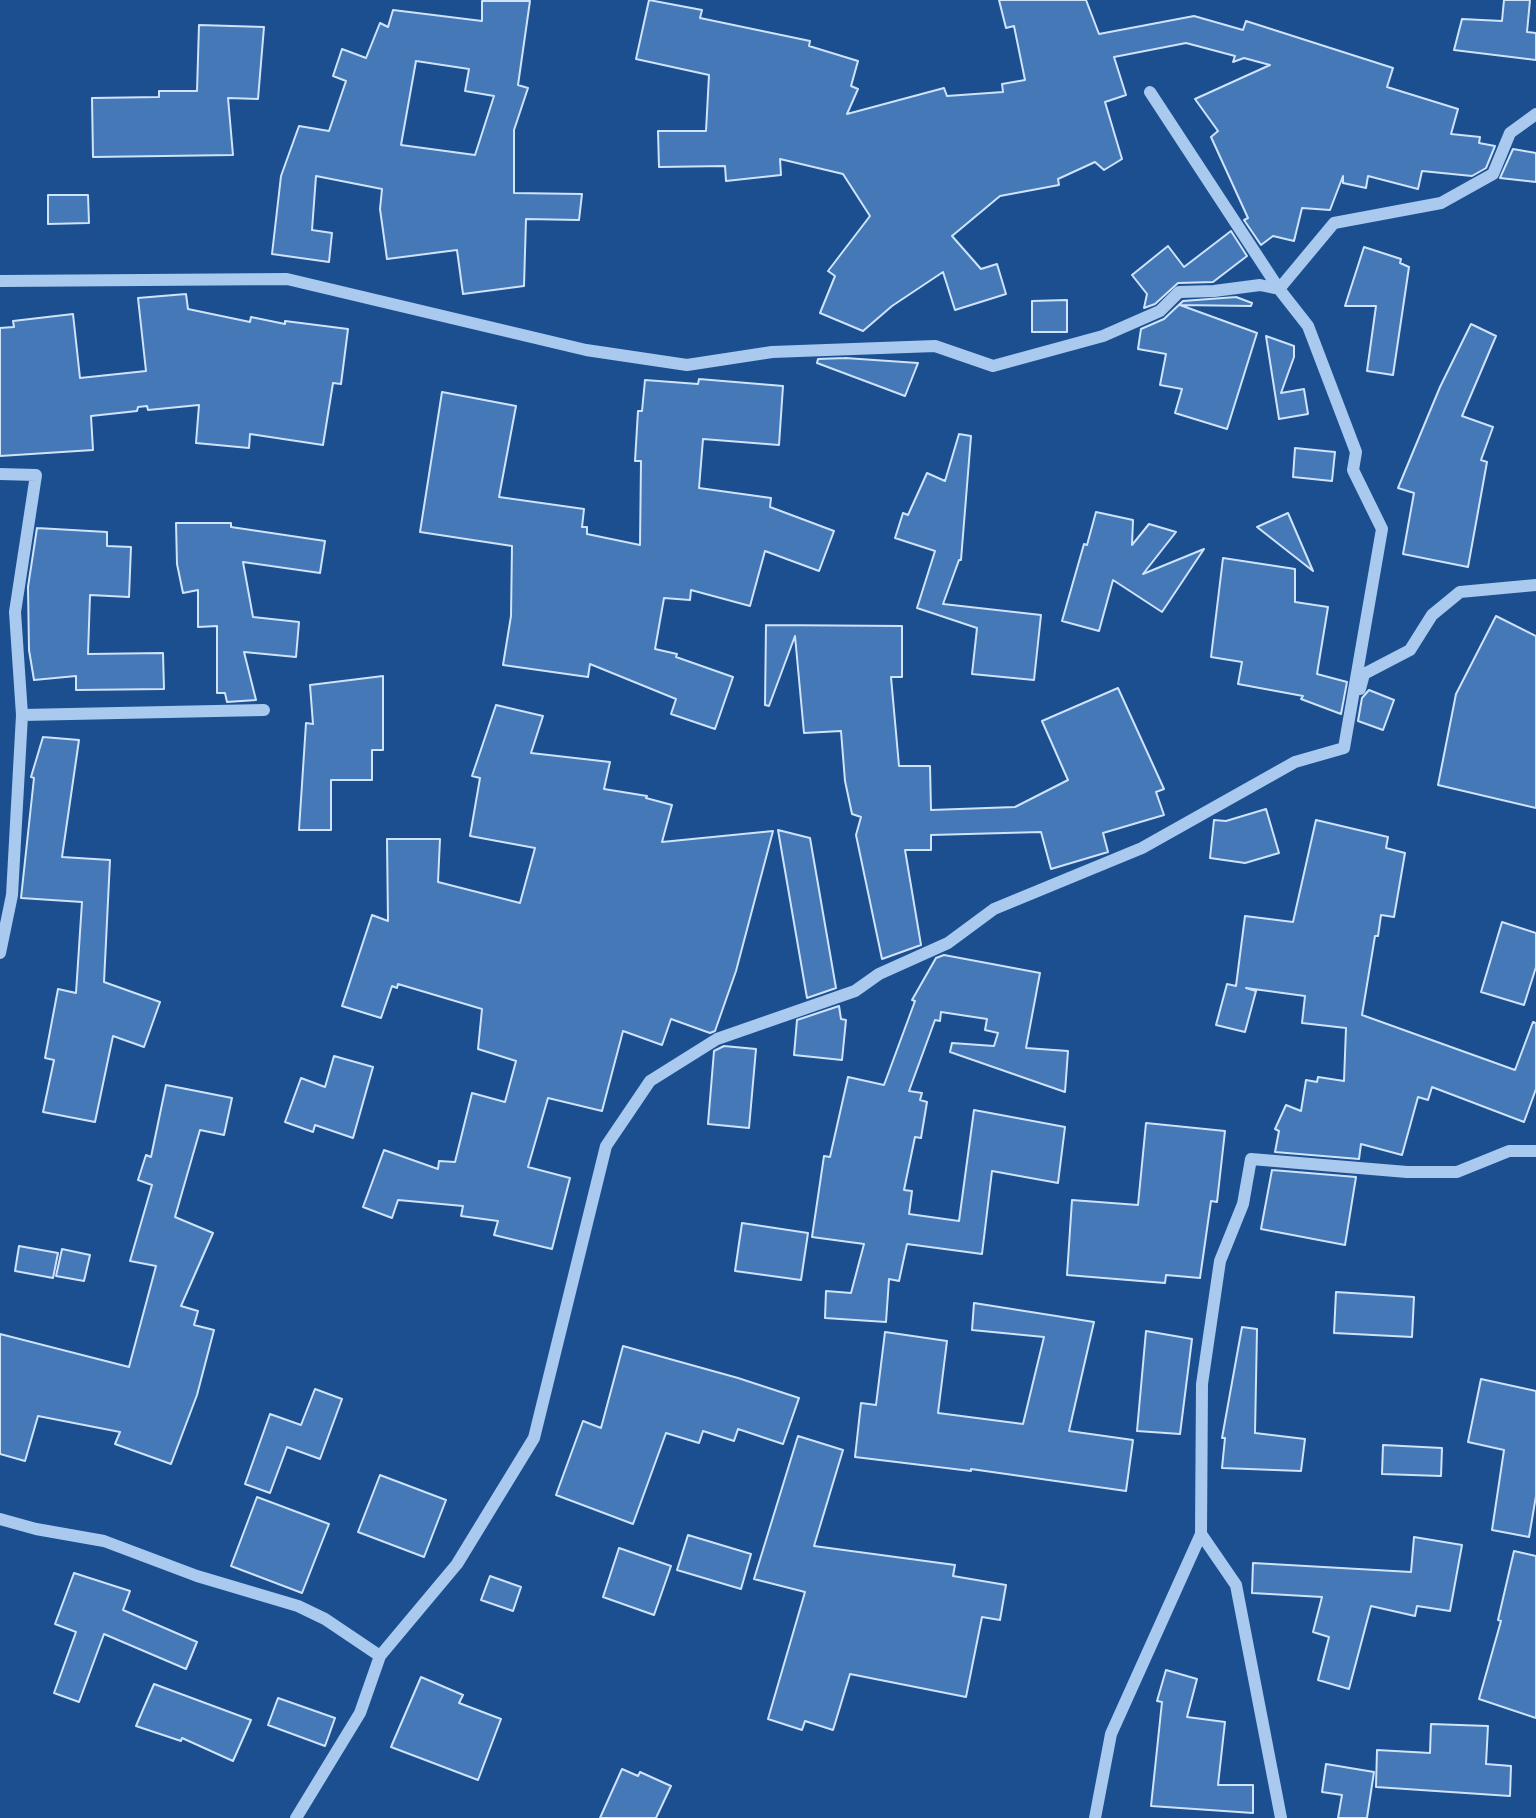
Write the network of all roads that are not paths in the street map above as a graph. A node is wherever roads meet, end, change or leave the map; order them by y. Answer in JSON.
{"nodes":[{"id":1,"x":1150,"y":92,"type":"dead end"},
{"id":2,"x":1536,"y":114,"type":"edge"},
{"id":3,"x":0,"y":281,"type":"edge"},
{"id":4,"x":1279,"y":289,"type":"junction"},
{"id":5,"x":0,"y":474,"type":"edge"},
{"id":6,"x":1536,"y":585,"type":"edge"},
{"id":7,"x":264,"y":710,"type":"dead end"},
{"id":8,"x":22,"y":715,"type":"junction"},
{"id":9,"x":1344,"y":740,"type":"junction"},
{"id":10,"x":0,"y":953,"type":"edge"},
{"id":11,"x":1536,"y":1151,"type":"edge"},
{"id":12,"x":0,"y":1519,"type":"edge"},
{"id":13,"x":1201,"y":1534,"type":"junction"},
{"id":14,"x":380,"y":1656,"type":"junction"},
{"id":15,"x":296,"y":1818,"type":"edge"},
{"id":16,"x":1095,"y":1818,"type":"edge"},
{"id":17,"x":1281,"y":1818,"type":"edge"}],
"edges":[{"from":1,"to":4,"type":"street"},
{"from":2,"to":4,"type":"street"},
{"from":3,"to":4,"type":"street"},
{"from":4,"to":9,"type":"street"},
{"from":5,"to":8,"type":"street"},
{"from":6,"to":9,"type":"street"},
{"from":7,"to":8,"type":"street"},
{"from":8,"to":10,"type":"street"},
{"from":9,"to":14,"type":"street"},
{"from":11,"to":13,"type":"street"},
{"from":12,"to":14,"type":"street"},
{"from":13,"to":16,"type":"street"},
{"from":13,"to":17,"type":"street"},
{"from":14,"to":15,"type":"street"}]}
